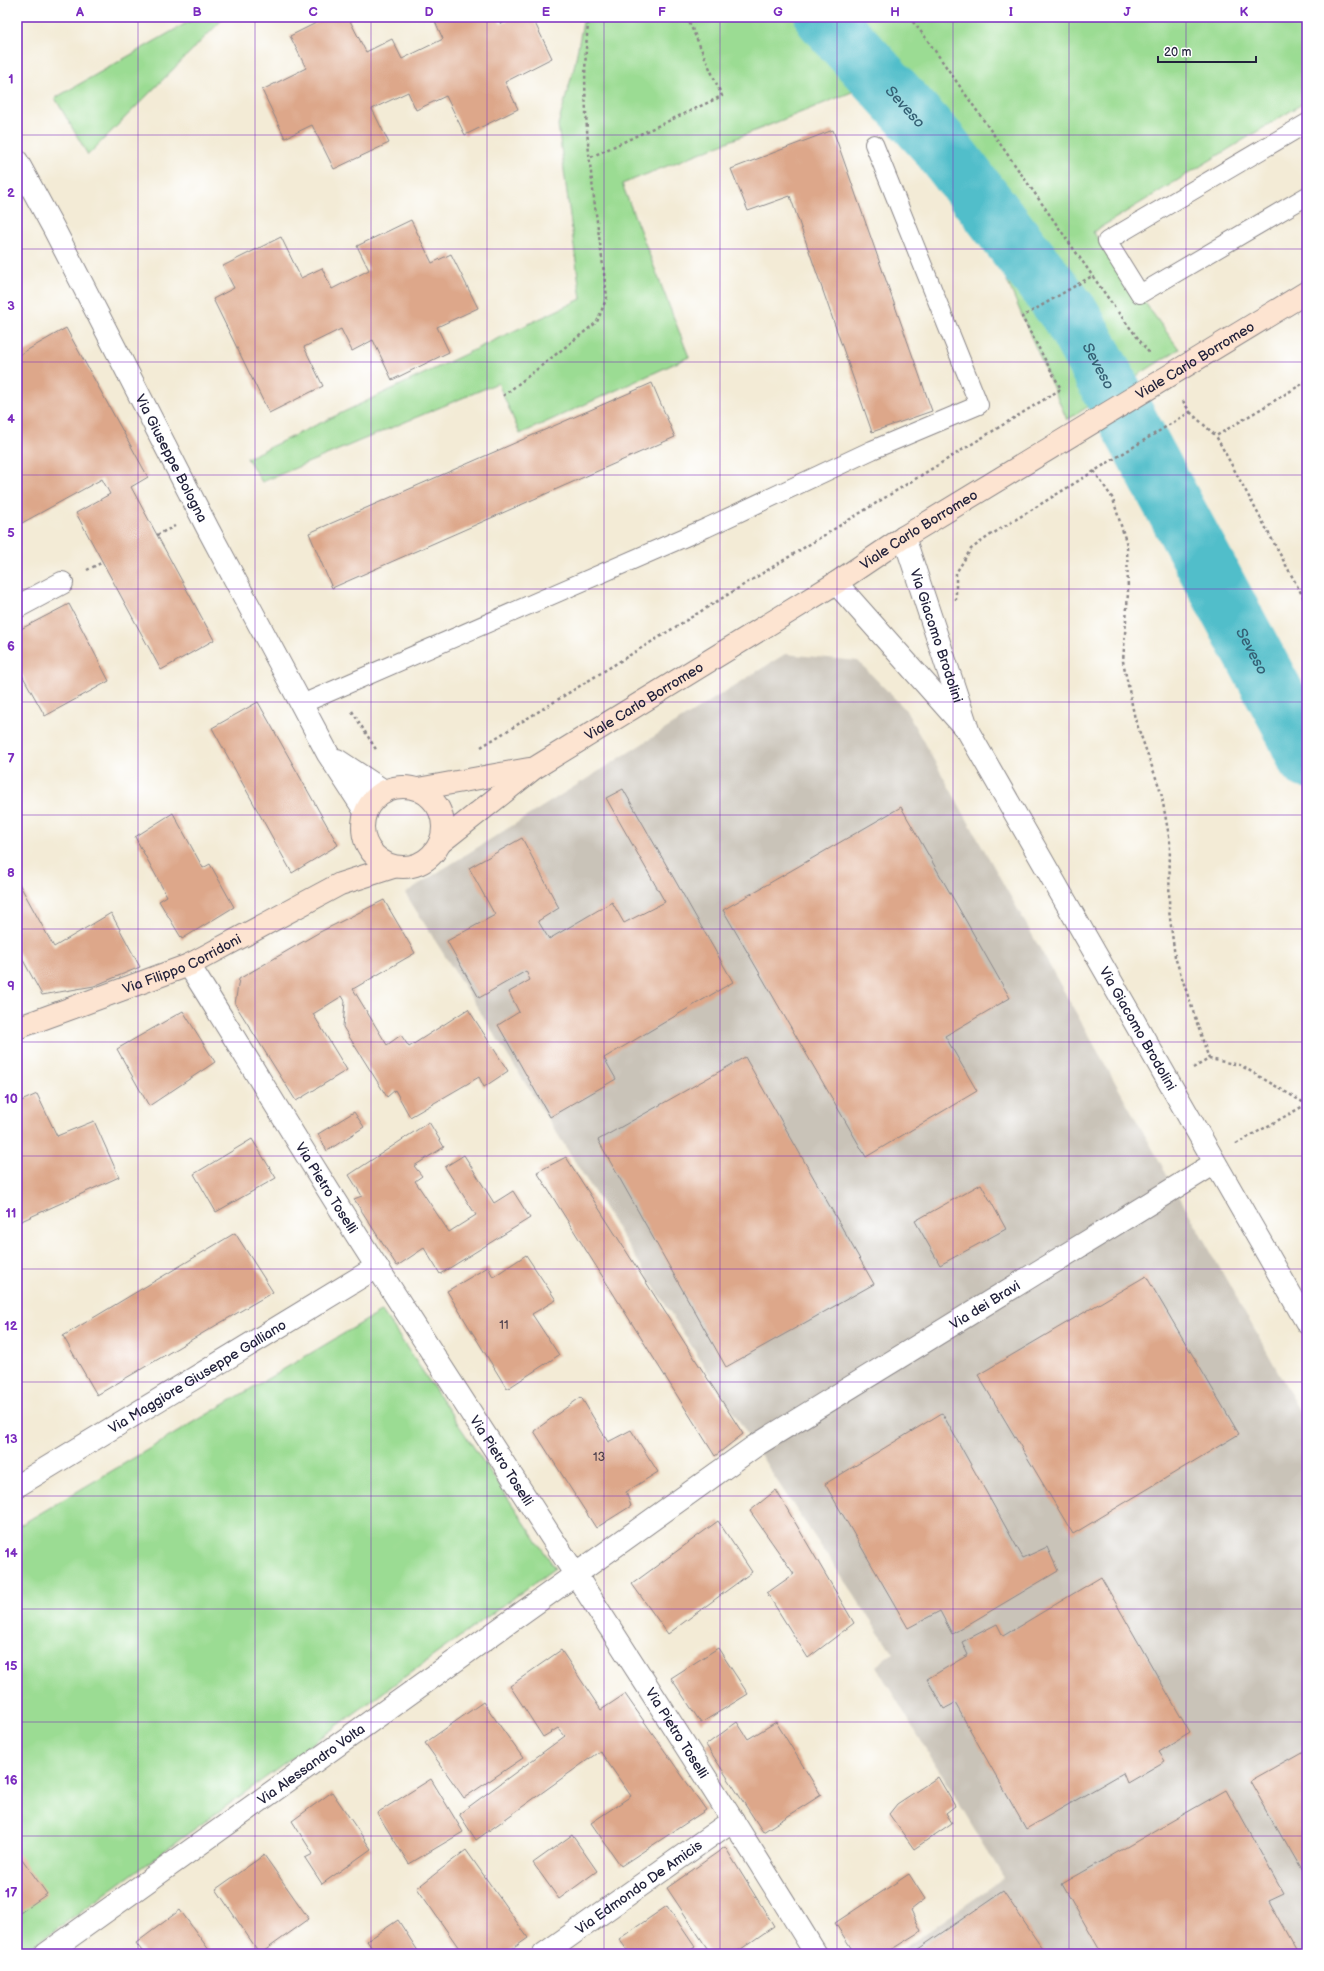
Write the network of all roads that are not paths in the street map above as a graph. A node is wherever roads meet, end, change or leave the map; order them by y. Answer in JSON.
{"nodes":[{"id":1,"x":1307,"y":123,"type":"edge"},
{"id":2,"x":874,"y":144,"type":"dead end"},
{"id":3,"x":17,"y":161,"type":"edge"},
{"id":4,"x":1307,"y":196,"type":"edge"},
{"id":5,"x":1307,"y":292,"type":"edge"},
{"id":6,"x":904,"y":537,"type":"junction"},
{"id":7,"x":62,"y":583,"type":"dead end"},
{"id":8,"x":836,"y":583,"type":"junction"},
{"id":9,"x":17,"y":607,"type":"edge"},
{"id":10,"x":302,"y":704,"type":"junction"},
{"id":11,"x":970,"y":733,"type":"junction"},
{"id":12,"x":328,"y":754,"type":"junction"},
{"id":13,"x":532,"y":769,"type":"junction"},
{"id":14,"x":418,"y":789,"type":"junction"},
{"id":15,"x":384,"y":791,"type":"junction"},
{"id":16,"x":365,"y":811,"type":"junction"},
{"id":17,"x":440,"y":843,"type":"junction"},
{"id":18,"x":368,"y":849,"type":"junction"},
{"id":19,"x":393,"y":867,"type":"junction"},
{"id":20,"x":340,"y":884,"type":"junction"},
{"id":21,"x":189,"y":965,"type":"junction"},
{"id":22,"x":17,"y":1028,"type":"edge"},
{"id":23,"x":1215,"y":1163,"type":"junction"},
{"id":24,"x":377,"y":1267,"type":"junction"},
{"id":25,"x":1307,"y":1323,"type":"edge"},
{"id":26,"x":17,"y":1486,"type":"edge"},
{"id":27,"x":576,"y":1574,"type":"junction"},
{"id":28,"x":734,"y":1820,"type":"junction"},
{"id":29,"x":46,"y":1954,"type":"edge"},
{"id":30,"x":544,"y":1954,"type":"edge"},
{"id":31,"x":816,"y":1954,"type":"edge"}],
"edges":[{"from":1,"to":4,"type":"lane"},
{"from":2,"to":10,"type":"lane"},
{"from":3,"to":10,"type":"street","name":"Via Giuseppe Bologna"},
{"from":5,"to":6,"type":"street","name":"Viale Carlo Borromeo"},
{"from":6,"to":8,"type":"street","name":"Viale Carlo Borromeo"},
{"from":6,"to":11,"type":"street","name":"Via Giacomo Brodolini"},
{"from":7,"to":9,"type":"street"},
{"from":8,"to":11,"type":"street","name":"Via Giacomo Brodolini"},
{"from":8,"to":13,"type":"street","name":"Viale Carlo Borromeo"},
{"from":10,"to":12,"type":"street","name":"Via Giuseppe Bologna"},
{"from":11,"to":23,"type":"street","name":"Via Giacomo Brodolini"},
{"from":12,"to":15,"type":"street","name":"Via Giuseppe Bologna"},
{"from":12,"to":16,"type":"street","name":"Via Giuseppe Bologna"},
{"from":13,"to":14,"type":"street","name":"Viale Carlo Borromeo"},
{"from":13,"to":17,"type":"street","name":"Viale Carlo Borromeo"},
{"from":14,"to":15,"type":"street"},
{"from":14,"to":17,"type":"street"},
{"from":15,"to":16,"type":"street"},
{"from":16,"to":18,"type":"street"},
{"from":17,"to":19,"type":"street"},
{"from":18,"to":19,"type":"street"},
{"from":18,"to":20,"type":"street","name":"Via Filippo Corridoni"},
{"from":19,"to":20,"type":"street","name":"Via Filippo Corridoni"},
{"from":20,"to":21,"type":"street","name":"Via Filippo Corridoni"},
{"from":21,"to":22,"type":"street","name":"Via Filippo Corridoni"},
{"from":21,"to":24,"type":"street","name":"Via Pietro Toselli"},
{"from":23,"to":25,"type":"street","name":"Via Giacomo Brodolini"},
{"from":23,"to":27,"type":"street","name":"Via dei Bravi"},
{"from":24,"to":26,"type":"street","name":"Via Maggiore Giuseppe Galliano"},
{"from":24,"to":27,"type":"street","name":"Via Pietro Toselli"},
{"from":27,"to":28,"type":"street","name":"Via Pietro Toselli"},
{"from":27,"to":29,"type":"street","name":"Via Alessandro Volta"},
{"from":28,"to":30,"type":"street","name":"Via Edmondo De Amicis"},
{"from":28,"to":31,"type":"street","name":"Via Pietro Toselli"}]}
